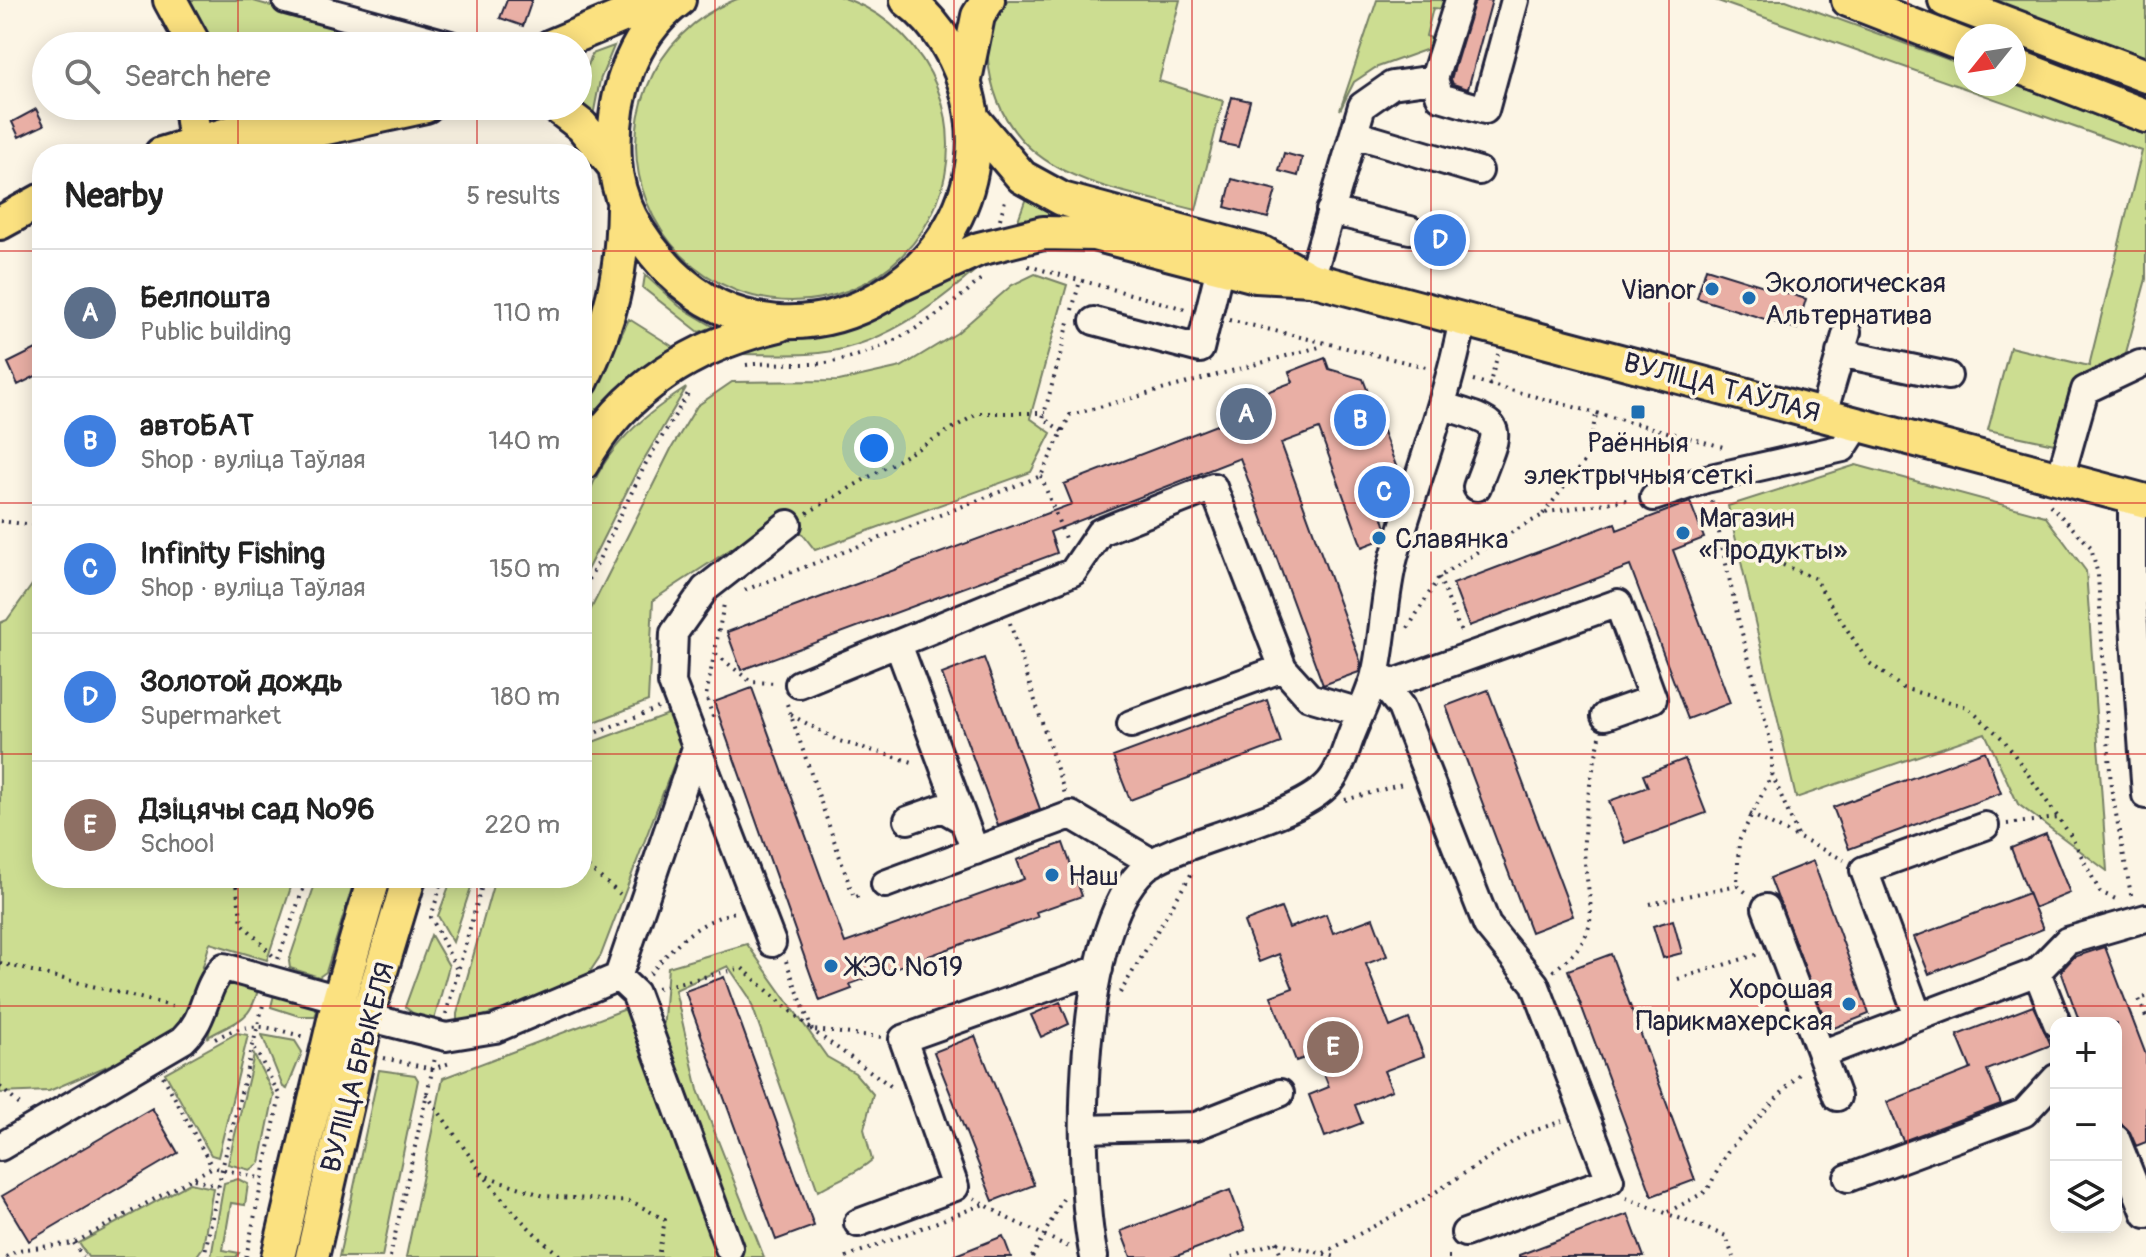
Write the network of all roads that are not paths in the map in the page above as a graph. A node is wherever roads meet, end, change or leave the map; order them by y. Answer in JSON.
{"nodes":[{"id":1,"x":150,"y":0,"type":"edge"},
{"id":2,"x":170,"y":0,"type":"edge"},
{"id":3,"x":286,"y":0,"type":"edge"},
{"id":4,"x":661,"y":0,"type":"edge"},
{"id":5,"x":679,"y":0,"type":"edge"},
{"id":6,"x":907,"y":0,"type":"edge"},
{"id":7,"x":988,"y":0,"type":"edge"},
{"id":8,"x":1459,"y":0,"type":"edge"},
{"id":9,"x":1515,"y":0,"type":"edge"},
{"id":10,"x":1848,"y":0,"type":"edge"},
{"id":11,"x":1945,"y":0,"type":"edge"},
{"id":12,"x":166,"y":32,"type":"edge"},
{"id":13,"x":187,"y":32,"type":"edge"},
{"id":14,"x":403,"y":32,"type":"edge"},
{"id":15,"x":584,"y":32,"type":"edge"},
{"id":16,"x":1954,"y":41,"type":"edge"},
{"id":17,"x":2026,"y":70,"type":"edge"},
{"id":18,"x":2146,"y":76,"type":"edge"},
{"id":19,"x":1434,"y":79,"type":"junction"},
{"id":20,"x":965,"y":80,"type":"junction"},
{"id":21,"x":2146,"y":116,"type":"edge"},
{"id":22,"x":192,"y":120,"type":"edge"},
{"id":23,"x":270,"y":120,"type":"edge"},
{"id":24,"x":362,"y":120,"type":"edge"},
{"id":25,"x":574,"y":120,"type":"edge"},
{"id":26,"x":974,"y":120,"type":"junction"},
{"id":27,"x":1354,"y":134,"type":"junction"},
{"id":28,"x":195,"y":144,"type":"junction"},
{"id":29,"x":615,"y":167,"type":"junction"},
{"id":30,"x":1479,"y":171,"type":"dead end"},
{"id":31,"x":623,"y":200,"type":"junction"},
{"id":32,"x":32,"y":205,"type":"edge"},
{"id":33,"x":1330,"y":211,"type":"junction"},
{"id":34,"x":0,"y":223,"type":"edge"},
{"id":35,"x":1410,"y":230,"type":"dead end"},
{"id":36,"x":1220,"y":267,"type":"junction"},
{"id":37,"x":1311,"y":279,"type":"junction"},
{"id":38,"x":905,"y":283,"type":"junction"},
{"id":39,"x":1463,"y":319,"type":"junction"},
{"id":40,"x":799,"y":321,"type":"junction"},
{"id":41,"x":1094,"y":321,"type":"dead end"},
{"id":42,"x":592,"y":356,"type":"edge"},
{"id":43,"x":2140,"y":364,"type":"dead end"},
{"id":44,"x":1948,"y":376,"type":"dead end"},
{"id":45,"x":1443,"y":406,"type":"junction"},
{"id":46,"x":1823,"y":414,"type":"junction"},
{"id":47,"x":1859,"y":423,"type":"junction"},
{"id":48,"x":592,"y":449,"type":"edge"},
{"id":49,"x":2060,"y":478,"type":"junction"},
{"id":50,"x":1477,"y":487,"type":"dead end"},
{"id":51,"x":1654,"y":497,"type":"road end"},
{"id":52,"x":2139,"y":499,"type":"edge"},
{"id":53,"x":788,"y":524,"type":"road end"},
{"id":54,"x":898,"y":644,"type":"junction"},
{"id":55,"x":1283,"y":668,"type":"junction"},
{"id":56,"x":1375,"y":674,"type":"junction"},
{"id":57,"x":799,"y":684,"type":"dead end"},
{"id":58,"x":1360,"y":712,"type":"junction"},
{"id":59,"x":1605,"y":716,"type":"road end"},
{"id":60,"x":1131,"y":724,"type":"dead end"},
{"id":61,"x":697,"y":745,"type":"junction"},
{"id":62,"x":2146,"y":795,"type":"edge"},
{"id":63,"x":908,"y":820,"type":"dead end"},
{"id":64,"x":963,"y":820,"type":"junction"},
{"id":65,"x":1985,"y":826,"type":"road end"},
{"id":66,"x":975,"y":851,"type":"junction"},
{"id":67,"x":1153,"y":863,"type":"junction"},
{"id":68,"x":885,"y":884,"type":"road end"},
{"id":69,"x":371,"y":888,"type":"edge"},
{"id":70,"x":406,"y":888,"type":"edge"},
{"id":71,"x":1766,"y":908,"type":"road end"},
{"id":72,"x":2146,"y":918,"type":"edge"},
{"id":73,"x":772,"y":943,"type":"dead end"},
{"id":74,"x":2037,"y":972,"type":"junction"},
{"id":75,"x":1110,"y":974,"type":"junction"},
{"id":76,"x":626,"y":985,"type":"junction"},
{"id":77,"x":339,"y":999,"type":"junction"},
{"id":78,"x":1918,"y":1016,"type":"junction"},
{"id":79,"x":367,"y":1017,"type":"junction"},
{"id":80,"x":2055,"y":1017,"type":"edge"},
{"id":81,"x":1821,"y":1054,"type":"junction"},
{"id":82,"x":2050,"y":1085,"type":"edge"},
{"id":83,"x":1280,"y":1093,"type":"dead end"},
{"id":84,"x":1837,"y":1097,"type":"dead end"},
{"id":85,"x":1084,"y":1129,"type":"junction"},
{"id":86,"x":0,"y":1147,"type":"edge"},
{"id":87,"x":2122,"y":1154,"type":"edge"},
{"id":88,"x":1848,"y":1178,"type":"dead end"},
{"id":89,"x":2146,"y":1214,"type":"edge"},
{"id":90,"x":858,"y":1223,"type":"dead end"},
{"id":91,"x":1465,"y":1233,"type":"dead end"},
{"id":92,"x":729,"y":1248,"type":"dead end"},
{"id":93,"x":1087,"y":1254,"type":"edge"},
{"id":94,"x":278,"y":1257,"type":"edge"},
{"id":95,"x":312,"y":1257,"type":"edge"}],
"edges":[{"from":1,"to":12,"type":"main road"},
{"from":2,"to":13,"type":"main road"},
{"from":3,"to":14,"type":"street"},
{"from":4,"to":15,"type":"main road"},
{"from":5,"to":29,"type":"main road"},
{"from":6,"to":20,"type":"main road"},
{"from":7,"to":20,"type":"main road"},
{"from":8,"to":19,"type":"street"},
{"from":9,"to":19,"type":"street"},
{"from":10,"to":16,"type":"main road"},
{"from":11,"to":18,"type":"main road"},
{"from":17,"to":21,"type":"main road"},
{"from":19,"to":27,"type":"street"},
{"from":20,"to":26,"type":"main road"},
{"from":22,"to":28,"type":"main road"},
{"from":23,"to":28,"type":"main road"},
{"from":24,"to":28,"type":"main road"},
{"from":25,"to":29,"type":"main road"},
{"from":26,"to":37,"type":"main road","name":"ВУЛІЦА ТАЎЛАЯ"},
{"from":26,"to":38,"type":"main road"},
{"from":27,"to":30,"type":"street"},
{"from":27,"to":33,"type":"street"},
{"from":29,"to":31,"type":"main road"},
{"from":31,"to":40,"type":"main road"},
{"from":31,"to":42,"type":"main road"},
{"from":32,"to":34,"type":"main road"},
{"from":33,"to":35,"type":"street"},
{"from":33,"to":37,"type":"street"},
{"from":36,"to":37,"type":"main road","name":"ВУЛІЦА ТАЎЛАЯ"},
{"from":36,"to":38,"type":"main road","name":"ВУЛІЦА ТАЎЛАЯ"},
{"from":36,"to":41,"type":"street"},
{"from":37,"to":39,"type":"main road","name":"ВУЛІЦА ТАЎЛАЯ"},
{"from":38,"to":40,"type":"main road"},
{"from":39,"to":45,"type":"street"},
{"from":39,"to":46,"type":"main road","name":"ВУЛІЦА ТАЎЛАЯ"},
{"from":40,"to":48,"type":"main road"},
{"from":43,"to":49,"type":"street"},
{"from":44,"to":46,"type":"street"},
{"from":45,"to":50,"type":"street"},
{"from":45,"to":56,"type":"street"},
{"from":46,"to":47,"type":"main road","name":"ВУЛІЦА ТАЎЛАЯ"},
{"from":47,"to":49,"type":"main road","name":"ВУЛІЦА ТАЎЛАЯ"},
{"from":47,"to":51,"type":"street"},
{"from":49,"to":52,"type":"main road","name":"ВУЛІЦА ТАЎЛАЯ"},
{"from":52,"to":62,"type":"street"},
{"from":53,"to":61,"type":"street"},
{"from":54,"to":55,"type":"street"},
{"from":54,"to":57,"type":"street"},
{"from":54,"to":64,"type":"street"},
{"from":55,"to":58,"type":"street"},
{"from":55,"to":60,"type":"street"},
{"from":56,"to":58,"type":"street"},
{"from":56,"to":59,"type":"street"},
{"from":56,"to":91,"type":"street"},
{"from":58,"to":67,"type":"street"},
{"from":61,"to":73,"type":"street"},
{"from":61,"to":76,"type":"street"},
{"from":63,"to":64,"type":"street"},
{"from":64,"to":66,"type":"street"},
{"from":65,"to":78,"type":"street"},
{"from":66,"to":67,"type":"street"},
{"from":66,"to":68,"type":"street"},
{"from":67,"to":75,"type":"street"},
{"from":69,"to":77,"type":"main road","name":"ВУЛІЦА БРЫКЕЛЯ"},
{"from":70,"to":79,"type":"main road","name":"ВУЛІЦА БРЫКЕЛЯ"},
{"from":71,"to":81,"type":"street"},
{"from":72,"to":74,"type":"street"},
{"from":74,"to":78,"type":"street"},
{"from":74,"to":80,"type":"street"},
{"from":75,"to":85,"type":"street"},
{"from":75,"to":90,"type":"street"},
{"from":76,"to":79,"type":"street"},
{"from":76,"to":92,"type":"street"},
{"from":77,"to":86,"type":"street"},
{"from":77,"to":94,"type":"main road","name":"ВУЛІЦА БРЫКЕЛЯ"},
{"from":78,"to":81,"type":"street"},
{"from":79,"to":95,"type":"main road","name":"ВУЛІЦА БРЫКЕЛЯ"},
{"from":81,"to":84,"type":"street"},
{"from":82,"to":88,"type":"street"},
{"from":83,"to":85,"type":"street"},
{"from":85,"to":93,"type":"street"},
{"from":87,"to":89,"type":"street"}]}
